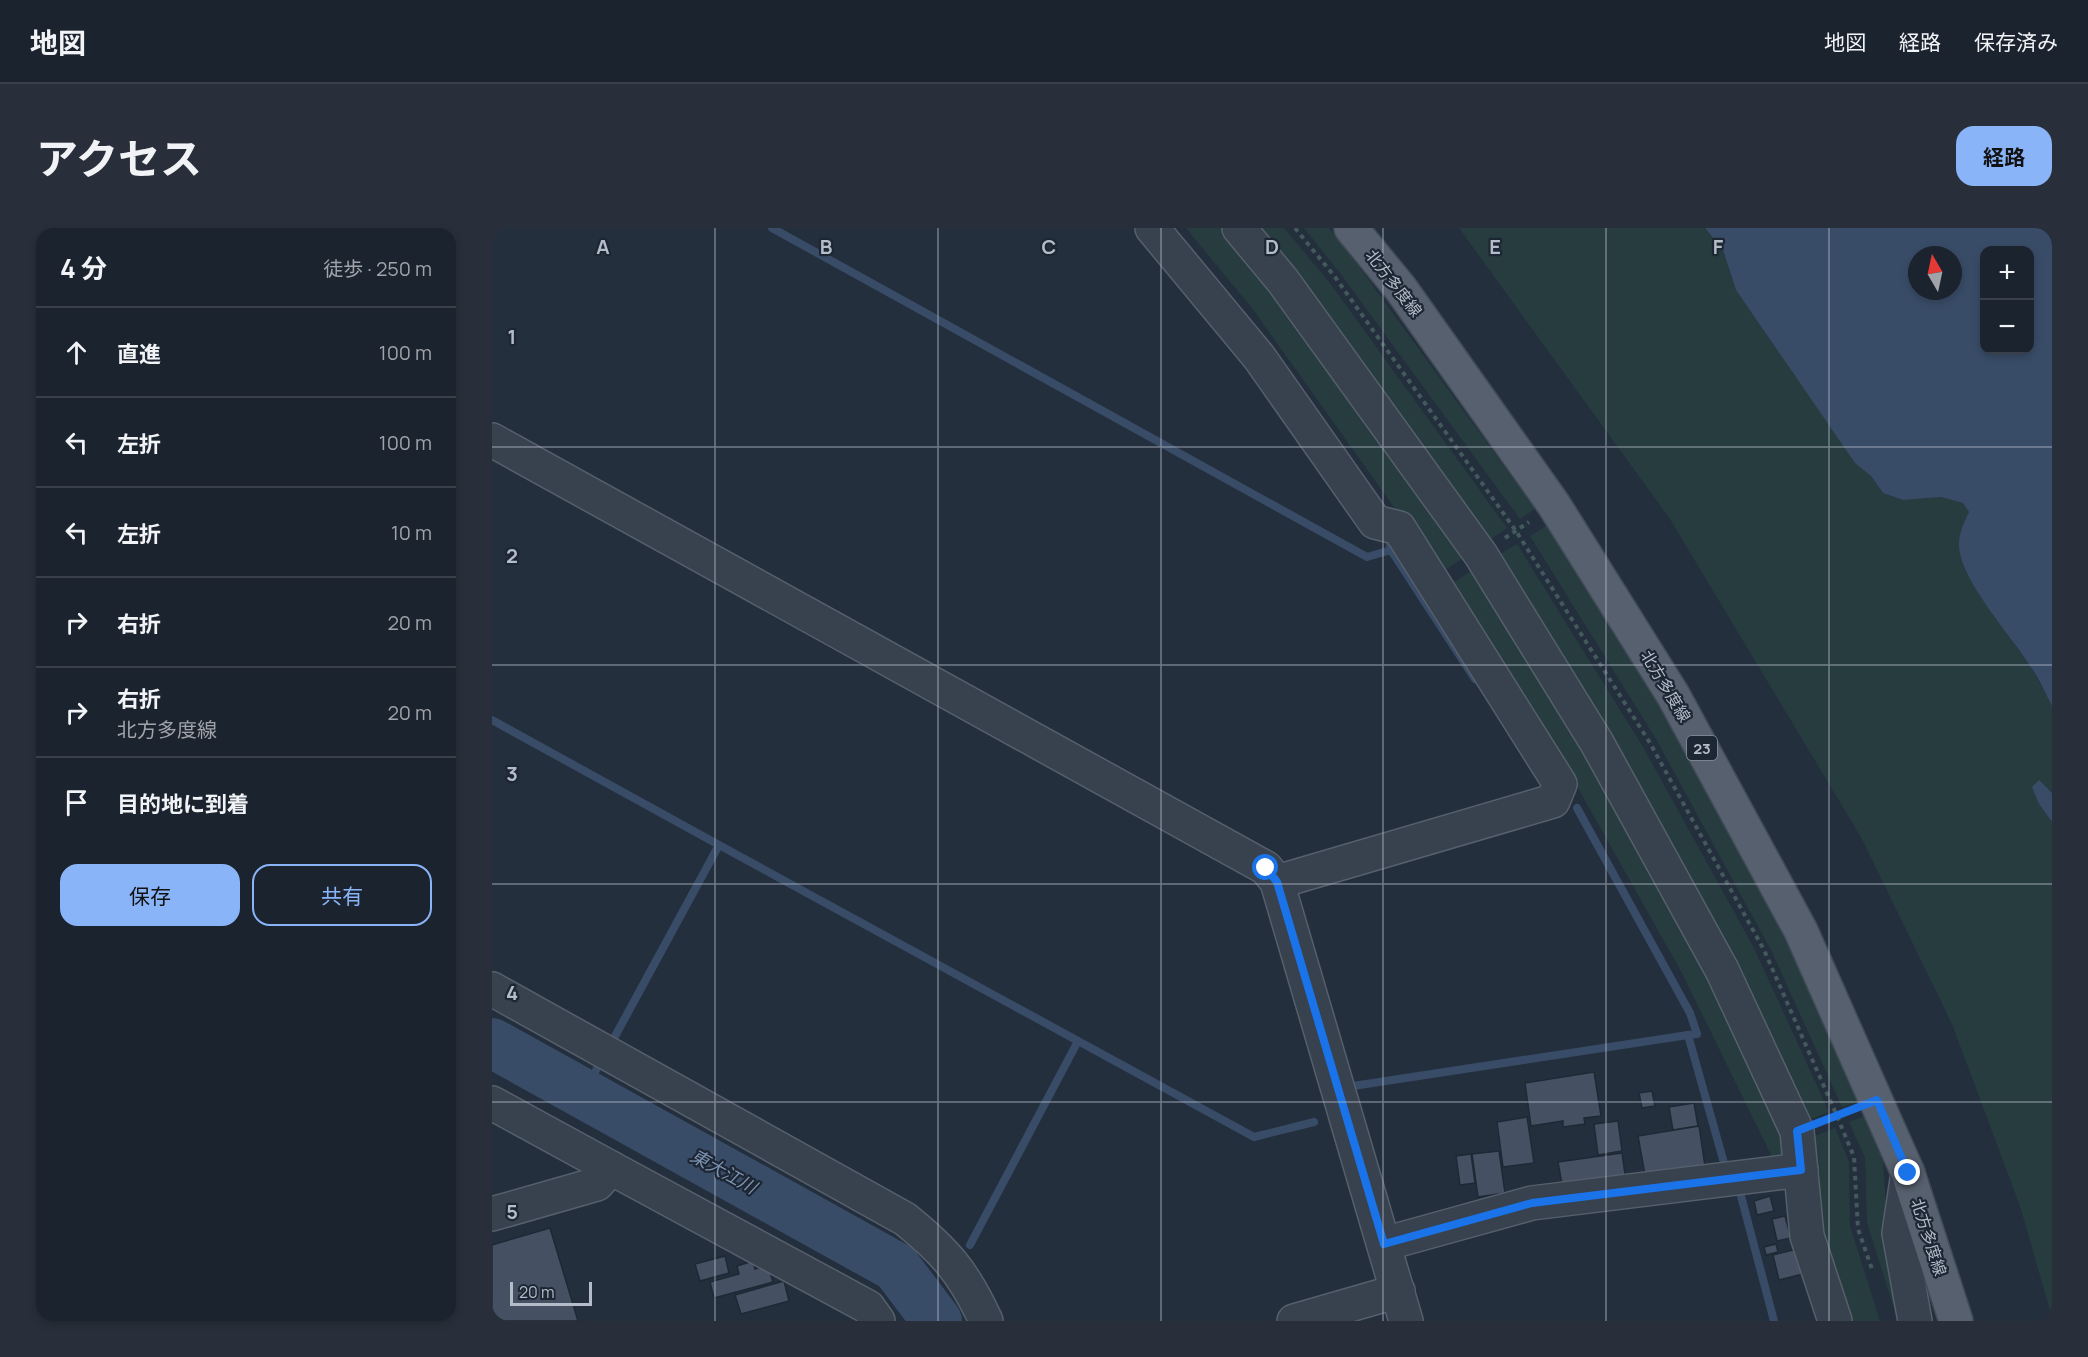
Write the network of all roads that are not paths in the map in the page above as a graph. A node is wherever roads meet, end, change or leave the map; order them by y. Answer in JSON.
{"nodes":[{"id":1,"x":1152,"y":228,"type":"edge"},
{"id":2,"x":1239,"y":228,"type":"edge"},
{"id":3,"x":1351,"y":228,"type":"edge"},
{"id":4,"x":492,"y":440,"type":"edge"},
{"id":5,"x":1277,"y":882,"type":"junction"},
{"id":6,"x":492,"y":990,"type":"edge"},
{"id":7,"x":492,"y":1103,"type":"edge"},
{"id":8,"x":611,"y":1168,"type":"junction"},
{"id":9,"x":1801,"y":1170,"type":"junction"},
{"id":10,"x":1908,"y":1173,"type":"junction"},
{"id":11,"x":492,"y":1214,"type":"edge"},
{"id":12,"x":1384,"y":1244,"type":"junction"},
{"id":13,"x":1402,"y":1306,"type":"edge"},
{"id":14,"x":878,"y":1321,"type":"edge"},
{"id":15,"x":986,"y":1321,"type":"edge"},
{"id":16,"x":1294,"y":1321,"type":"edge"},
{"id":17,"x":1835,"y":1321,"type":"edge"},
{"id":18,"x":1915,"y":1321,"type":"edge"},
{"id":19,"x":1956,"y":1321,"type":"edge"}],
"edges":[{"from":1,"to":5,"type":"street"},
{"from":2,"to":9,"type":"street"},
{"from":3,"to":10,"type":"main road","name":"北方多度線","number":"23"},
{"from":4,"to":5,"type":"street"},
{"from":5,"to":12,"type":"street"},
{"from":6,"to":15,"type":"street"},
{"from":7,"to":8,"type":"street"},
{"from":8,"to":11,"type":"street"},
{"from":8,"to":14,"type":"street"},
{"from":9,"to":12,"type":"street"},
{"from":9,"to":17,"type":"street"},
{"from":10,"to":18,"type":"street"},
{"from":10,"to":19,"type":"main road","name":"北方多度線","number":"23"},
{"from":12,"to":13,"type":"street"},
{"from":13,"to":16,"type":"street"}]}
